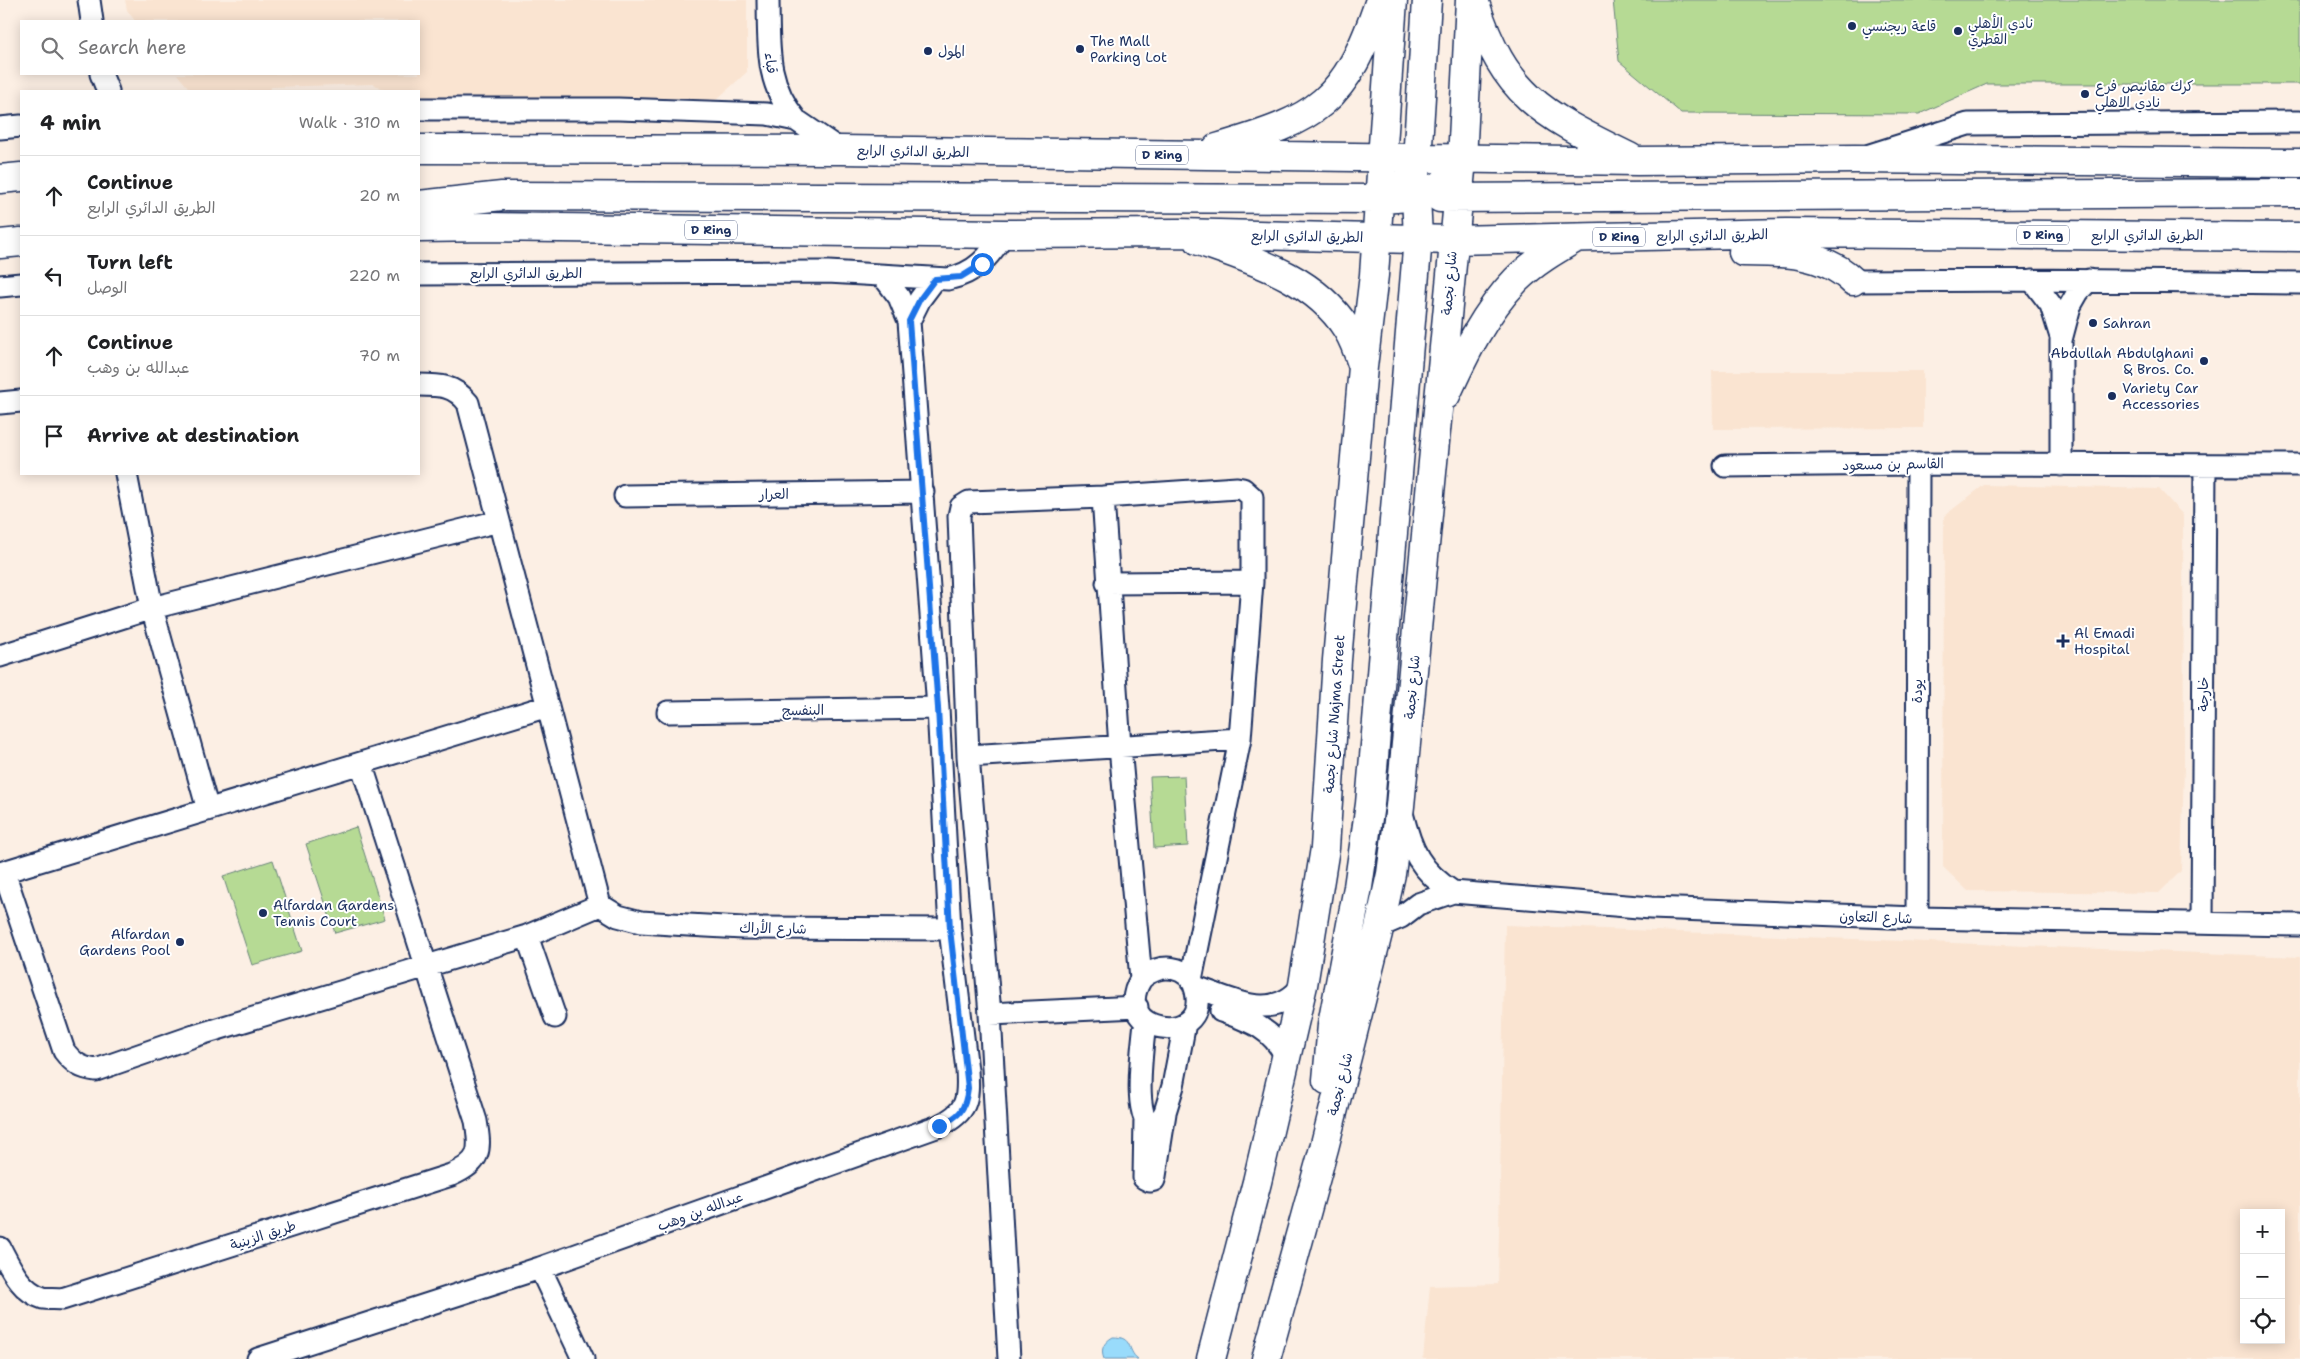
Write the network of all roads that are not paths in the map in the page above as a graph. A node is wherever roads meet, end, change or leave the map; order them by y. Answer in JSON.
{"nodes":[{"id":1,"x":89,"y":0,"type":"edge"},
{"id":2,"x":768,"y":0,"type":"edge"},
{"id":3,"x":1380,"y":0,"type":"edge"},
{"id":4,"x":1393,"y":0,"type":"edge"},
{"id":5,"x":1427,"y":0,"type":"edge"},
{"id":6,"x":1470,"y":0,"type":"edge"},
{"id":7,"x":1474,"y":0,"type":"edge"},
{"id":8,"x":92,"y":20,"type":"edge"},
{"id":9,"x":100,"y":75,"type":"edge"},
{"id":10,"x":100,"y":75,"type":"edge"},
{"id":11,"x":96,"y":90,"type":"edge"},
{"id":12,"x":108,"y":90,"type":"edge"},
{"id":13,"x":420,"y":108,"type":"edge"},
{"id":14,"x":796,"y":120,"type":"junction"},
{"id":15,"x":2300,"y":122,"type":"edge"},
{"id":16,"x":20,"y":126,"type":"edge"},
{"id":17,"x":0,"y":128,"type":"edge"},
{"id":18,"x":420,"y":149,"type":"edge"},
{"id":19,"x":840,"y":150,"type":"junction"},
{"id":20,"x":1190,"y":156,"type":"junction"},
{"id":21,"x":1382,"y":158,"type":"junction"},
{"id":22,"x":1417,"y":159,"type":"junction"},
{"id":23,"x":1855,"y":159,"type":"junction"},
{"id":24,"x":1462,"y":160,"type":"junction"},
{"id":25,"x":1637,"y":161,"type":"junction"},
{"id":26,"x":2300,"y":163,"type":"edge"},
{"id":27,"x":20,"y":176,"type":"edge"},
{"id":28,"x":0,"y":178,"type":"edge"},
{"id":29,"x":2300,"y":193,"type":"edge"},
{"id":30,"x":1417,"y":198,"type":"junction"},
{"id":31,"x":1458,"y":198,"type":"junction"},
{"id":32,"x":1379,"y":199,"type":"junction"},
{"id":33,"x":420,"y":205,"type":"edge"},
{"id":34,"x":420,"y":228,"type":"edge"},
{"id":35,"x":1179,"y":233,"type":"junction"},
{"id":36,"x":1004,"y":234,"type":"junction"},
{"id":37,"x":2300,"y":236,"type":"edge"},
{"id":38,"x":1377,"y":237,"type":"junction"},
{"id":39,"x":1604,"y":237,"type":"junction"},
{"id":40,"x":1418,"y":238,"type":"junction"},
{"id":41,"x":1576,"y":238,"type":"junction"},
{"id":42,"x":1453,"y":240,"type":"junction"},
{"id":43,"x":20,"y":242,"type":"edge"},
{"id":44,"x":0,"y":244,"type":"edge"},
{"id":45,"x":420,"y":274,"type":"edge"},
{"id":46,"x":883,"y":276,"type":"junction"},
{"id":47,"x":935,"y":279,"type":"junction"},
{"id":48,"x":2032,"y":280,"type":"junction"},
{"id":49,"x":2089,"y":280,"type":"junction"},
{"id":50,"x":1852,"y":281,"type":"joint"},
{"id":51,"x":2300,"y":283,"type":"edge"},
{"id":52,"x":20,"y":284,"type":"edge"},
{"id":53,"x":0,"y":286,"type":"edge"},
{"id":54,"x":909,"y":321,"type":"junction"},
{"id":55,"x":2061,"y":340,"type":"junction"},
{"id":56,"x":1363,"y":367,"type":"junction"},
{"id":57,"x":420,"y":385,"type":"edge"},
{"id":58,"x":20,"y":401,"type":"edge"},
{"id":59,"x":0,"y":403,"type":"edge"},
{"id":60,"x":1438,"y":413,"type":"junction"},
{"id":61,"x":1918,"y":464,"type":"junction"},
{"id":62,"x":2060,"y":465,"type":"junction"},
{"id":63,"x":2205,"y":465,"type":"junction"},
{"id":64,"x":2300,"y":465,"type":"edge"},
{"id":65,"x":1725,"y":466,"type":"dead end"},
{"id":66,"x":126,"y":475,"type":"edge"},
{"id":67,"x":923,"y":492,"type":"junction"},
{"id":68,"x":625,"y":496,"type":"dead end"},
{"id":69,"x":1103,"y":497,"type":"junction"},
{"id":70,"x":499,"y":521,"type":"junction"},
{"id":71,"x":1252,"y":582,"type":"junction"},
{"id":72,"x":1107,"y":583,"type":"junction"},
{"id":73,"x":152,"y":608,"type":"junction"},
{"id":74,"x":0,"y":656,"type":"edge"},
{"id":75,"x":548,"y":706,"type":"junction"},
{"id":76,"x":938,"y":708,"type":"junction"},
{"id":77,"x":668,"y":712,"type":"dead end"},
{"id":78,"x":1240,"y":739,"type":"junction"},
{"id":79,"x":1120,"y":747,"type":"junction"},
{"id":80,"x":968,"y":756,"type":"junction"},
{"id":81,"x":362,"y":763,"type":"junction"},
{"id":82,"x":1400,"y":806,"type":"junction"},
{"id":83,"x":208,"y":810,"type":"junction"},
{"id":84,"x":2,"y":872,"type":"edge"},
{"id":85,"x":1453,"y":892,"type":"junction"},
{"id":86,"x":600,"y":905,"type":"junction"},
{"id":87,"x":1916,"y":918,"type":"junction"},
{"id":88,"x":2202,"y":922,"type":"junction"},
{"id":89,"x":2300,"y":925,"type":"edge"},
{"id":90,"x":1380,"y":926,"type":"junction"},
{"id":91,"x":950,"y":929,"type":"junction"},
{"id":92,"x":527,"y":936,"type":"junction"},
{"id":93,"x":427,"y":966,"type":"junction"},
{"id":94,"x":1141,"y":979,"type":"junction"},
{"id":95,"x":1303,"y":985,"type":"junction"},
{"id":96,"x":1195,"y":990,"type":"junction"},
{"id":97,"x":990,"y":1014,"type":"junction"},
{"id":98,"x":1141,"y":1014,"type":"junction"},
{"id":99,"x":555,"y":1017,"type":"dead end"},
{"id":100,"x":1185,"y":1023,"type":"junction"},
{"id":101,"x":1286,"y":1057,"type":"junction"},
{"id":102,"x":1324,"y":1148,"type":"junction"},
{"id":103,"x":0,"y":1248,"type":"edge"},
{"id":104,"x":540,"y":1268,"type":"junction"},
{"id":105,"x":258,"y":1359,"type":"edge"},
{"id":106,"x":583,"y":1359,"type":"edge"},
{"id":107,"x":1009,"y":1359,"type":"edge"},
{"id":108,"x":1211,"y":1359,"type":"edge"},
{"id":109,"x":1266,"y":1359,"type":"edge"}],
"edges":[{"from":1,"to":8,"type":"street"},
{"from":2,"to":14,"type":"street","name":"قباء"},
{"from":3,"to":20,"type":"main road"},
{"from":4,"to":21,"type":"main road"},
{"from":5,"to":22,"type":"main road"},
{"from":6,"to":24,"type":"main road","name":"شارع نجمة"},
{"from":7,"to":25,"type":"main road"},
{"from":9,"to":11,"type":"street"},
{"from":10,"to":12,"type":"street"},
{"from":13,"to":14,"type":"street","name":"الطريق الدائري الرابع"},
{"from":14,"to":19,"type":"street","name":"الطريق الدائري الرابع"},
{"from":15,"to":23,"type":"street","name":"الطريق الدائري الرابع"},
{"from":16,"to":17,"type":"street"},
{"from":18,"to":19,"type":"main road","name":"الطريق الدائري الرابع","number":"D Ring"},
{"from":19,"to":20,"type":"main road","name":"الطريق الدائري الرابع","number":"D Ring"},
{"from":20,"to":21,"type":"main road","name":"الطريق الدائري الرابع","number":"D Ring"},
{"from":21,"to":22,"type":"main road","name":"الطريق الدائري الرابع","number":"D Ring"},
{"from":21,"to":30,"type":"main road"},
{"from":21,"to":32,"type":"main road"},
{"from":22,"to":24,"type":"main road","name":"الطريق الدائري الرابع","number":"D Ring"},
{"from":22,"to":30,"type":"main road"},
{"from":23,"to":25,"type":"main road","name":"الطريق الدائري الرابع","number":"D Ring"},
{"from":23,"to":26,"type":"main road","name":"الطريق الدائري الرابع","number":"D Ring"},
{"from":24,"to":25,"type":"main road","name":"الطريق الدائري الرابع","number":"D Ring"},
{"from":24,"to":30,"type":"main road"},
{"from":24,"to":31,"type":"main road","name":"شارع نجمة"},
{"from":27,"to":28,"type":"main road"},
{"from":29,"to":31,"type":"main road"},
{"from":30,"to":31,"type":"main road"},
{"from":30,"to":32,"type":"main road"},
{"from":30,"to":38,"type":"main road"},
{"from":30,"to":40,"type":"main road"},
{"from":30,"to":42,"type":"main road"},
{"from":31,"to":42,"type":"main road","name":"شارع نجمة"},
{"from":32,"to":33,"type":"main road"},
{"from":32,"to":38,"type":"main road"},
{"from":34,"to":36,"type":"main road","name":"الطريق الدائري الرابع","number":"D Ring"},
{"from":35,"to":36,"type":"main road","name":"الطريق الدائري الرابع","number":"D Ring"},
{"from":35,"to":38,"type":"main road","name":"الطريق الدائري الرابع","number":"D Ring"},
{"from":35,"to":56,"type":"main road"},
{"from":36,"to":47,"type":"street","name":"الطريق الدائري الرابع"},
{"from":37,"to":39,"type":"main road","name":"الطريق الدائري الرابع","number":"D Ring"},
{"from":38,"to":40,"type":"main road","name":"الطريق الدائري الرابع","number":"D Ring"},
{"from":38,"to":56,"type":"main road"},
{"from":39,"to":41,"type":"main road","name":"الطريق الدائري الرابع","number":"D Ring"},
{"from":39,"to":50,"type":"main road"},
{"from":40,"to":42,"type":"main road","name":"الطريق الدائري الرابع","number":"D Ring"},
{"from":40,"to":102,"type":"main road"},
{"from":41,"to":42,"type":"main road","name":"الطريق الدائري الرابع","number":"D Ring"},
{"from":41,"to":60,"type":"main road"},
{"from":42,"to":60,"type":"main road","name":"شارع نجمة"},
{"from":43,"to":44,"type":"main road"},
{"from":45,"to":46,"type":"street","name":"الطريق الدائري الرابع"},
{"from":46,"to":47,"type":"street","name":"الطريق الدائري الرابع"},
{"from":46,"to":54,"type":"street"},
{"from":47,"to":54,"type":"street"},
{"from":48,"to":49,"type":"street"},
{"from":48,"to":50,"type":"street"},
{"from":48,"to":55,"type":"street"},
{"from":49,"to":51,"type":"street"},
{"from":49,"to":55,"type":"street"},
{"from":52,"to":53,"type":"street"},
{"from":54,"to":67,"type":"street","name":"عبدالله بن وهب"},
{"from":55,"to":62,"type":"street"},
{"from":56,"to":95,"type":"main road","name":"شارع نجمة Najma Street"},
{"from":57,"to":70,"type":"street"},
{"from":58,"to":59,"type":"street"},
{"from":60,"to":82,"type":"main road","name":"شارع نجمة"},
{"from":61,"to":62,"type":"street","name":"القاسم بن مسعود"},
{"from":61,"to":65,"type":"street","name":"القاسم بن مسعود"},
{"from":61,"to":87,"type":"street","name":"يودة"},
{"from":62,"to":63,"type":"street","name":"القاسم بن مسعود"},
{"from":63,"to":64,"type":"street","name":"القاسم بن مسعود"},
{"from":63,"to":88,"type":"street","name":"خارجة"},
{"from":66,"to":73,"type":"street"},
{"from":67,"to":68,"type":"street","name":"العرار"},
{"from":67,"to":76,"type":"street","name":"عبدالله بن وهب"},
{"from":69,"to":71,"type":"street"},
{"from":69,"to":72,"type":"street"},
{"from":69,"to":80,"type":"street"},
{"from":70,"to":73,"type":"street"},
{"from":70,"to":75,"type":"street"},
{"from":71,"to":72,"type":"street"},
{"from":71,"to":78,"type":"street"},
{"from":72,"to":79,"type":"street"},
{"from":73,"to":74,"type":"street"},
{"from":73,"to":83,"type":"street"},
{"from":75,"to":81,"type":"street"},
{"from":75,"to":86,"type":"street"},
{"from":76,"to":77,"type":"street","name":"البنفسج"},
{"from":76,"to":91,"type":"street","name":"عبدالله بن وهب"},
{"from":78,"to":79,"type":"street"},
{"from":78,"to":96,"type":"street"},
{"from":79,"to":80,"type":"street"},
{"from":79,"to":94,"type":"street"},
{"from":80,"to":97,"type":"street"},
{"from":81,"to":83,"type":"street"},
{"from":81,"to":93,"type":"street"},
{"from":82,"to":85,"type":"street"},
{"from":82,"to":90,"type":"main road","name":"شارع نجمة"},
{"from":83,"to":84,"type":"street"},
{"from":84,"to":93,"type":"street"},
{"from":85,"to":87,"type":"street","name":"شارع التعاون"},
{"from":85,"to":90,"type":"street","name":"شارع التعاون"},
{"from":86,"to":91,"type":"street","name":"شارع الأراك"},
{"from":86,"to":92,"type":"street"},
{"from":87,"to":88,"type":"street","name":"شارع التعاون"},
{"from":88,"to":89,"type":"street","name":"شارع التعاون"},
{"from":90,"to":102,"type":"main road","name":"شارع نجمة"},
{"from":91,"to":104,"type":"street","name":"عبدالله بن وهب"},
{"from":92,"to":93,"type":"street"},
{"from":92,"to":99,"type":"street"},
{"from":93,"to":103,"type":"street","name":"طريق الزينية"},
{"from":94,"to":96,"type":"street"},
{"from":94,"to":98,"type":"street"},
{"from":95,"to":96,"type":"street"},
{"from":95,"to":101,"type":"main road","name":"شارع نجمة Najma Street"},
{"from":96,"to":100,"type":"street"},
{"from":96,"to":101,"type":"street"},
{"from":97,"to":98,"type":"street"},
{"from":97,"to":107,"type":"street"},
{"from":98,"to":100,"type":"street"},
{"from":98,"to":100,"type":"street"},
{"from":101,"to":108,"type":"main road"},
{"from":102,"to":109,"type":"main road","name":"شارع نجمة"},
{"from":104,"to":105,"type":"street","name":"عبدالله بن وهب"},
{"from":104,"to":106,"type":"street"}]}
